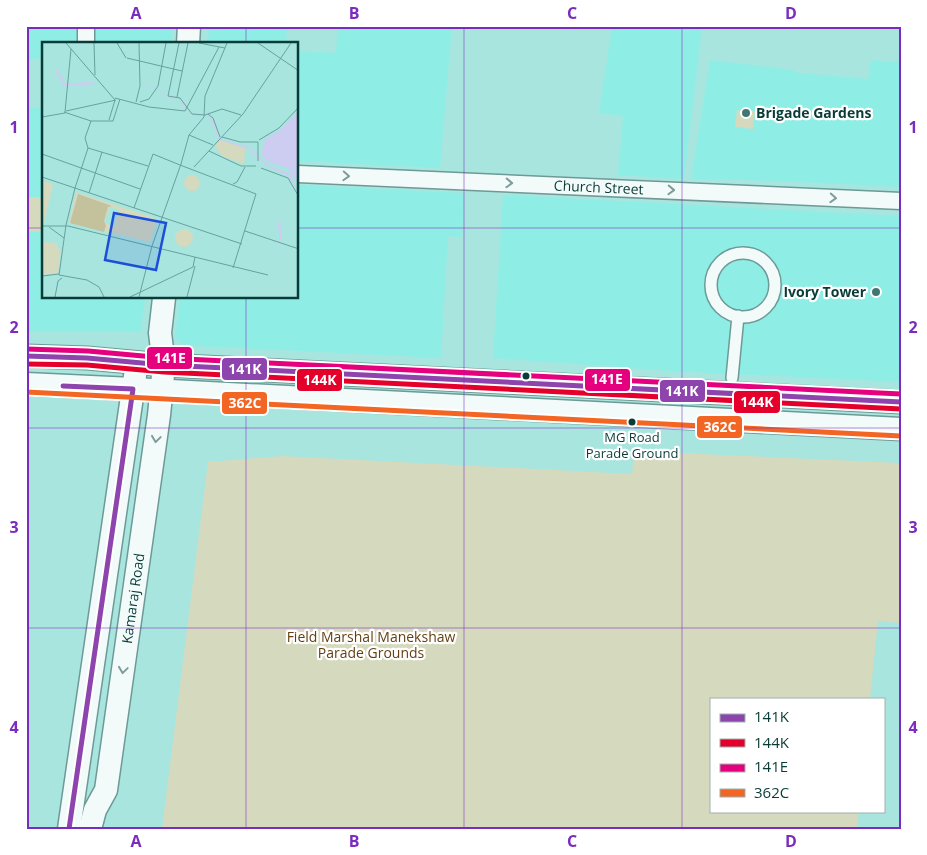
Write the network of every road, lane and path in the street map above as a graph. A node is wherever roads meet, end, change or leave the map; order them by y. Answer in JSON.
{"nodes":[{"id":1,"x":86,"y":26,"type":"edge"},
{"id":2,"x":190,"y":26,"type":"edge"},
{"id":3,"x":86,"y":42,"type":"edge"},
{"id":4,"x":188,"y":42,"type":"edge"},
{"id":5,"x":299,"y":174,"type":"edge"},
{"id":6,"x":901,"y":201,"type":"edge"},
{"id":7,"x":164,"y":299,"type":"edge"},
{"id":8,"x":738,"y":316,"type":"junction"},
{"id":9,"x":160,"y":333,"type":"junction"},
{"id":10,"x":26,"y":356,"type":"edge"},
{"id":11,"x":137,"y":363,"type":"junction"},
{"id":12,"x":164,"y":365,"type":"junction"},
{"id":13,"x":732,"y":378,"type":"dead end"},
{"id":14,"x":26,"y":384,"type":"edge"},
{"id":15,"x":133,"y":389,"type":"junction"},
{"id":16,"x":162,"y":391,"type":"junction"},
{"id":17,"x":901,"y":402,"type":"edge"},
{"id":18,"x":901,"y":429,"type":"edge"},
{"id":19,"x":103,"y":598,"type":"junction"},
{"id":20,"x":133,"y":603,"type":"junction"},
{"id":21,"x":69,"y":829,"type":"edge"},
{"id":22,"x":90,"y":829,"type":"edge"}],
"edges":[{"from":1,"to":3,"type":"street"},
{"from":2,"to":4,"type":"main road"},
{"from":5,"to":6,"type":"street","name":"Church Street","one_way":true},
{"from":7,"to":9,"type":"main road","name":"Kamaraj Road"},
{"from":8,"to":8,"type":"street"},
{"from":8,"to":13,"type":"street"},
{"from":9,"to":11,"type":"main road"},
{"from":9,"to":12,"type":"main road","name":"Kamaraj Road"},
{"from":10,"to":11,"type":"main road"},
{"from":11,"to":12,"type":"main road"},
{"from":11,"to":15,"type":"main road"},
{"from":12,"to":16,"type":"main road","name":"Kamaraj Road"},
{"from":12,"to":17,"type":"main road"},
{"from":14,"to":15,"type":"main road"},
{"from":15,"to":16,"type":"main road"},
{"from":15,"to":19,"type":"main road"},
{"from":16,"to":18,"type":"main road"},
{"from":16,"to":20,"type":"main road","name":"Kamaraj Road","one_way":true},
{"from":19,"to":20,"type":"main road"},
{"from":19,"to":21,"type":"main road"},
{"from":20,"to":22,"type":"main road","name":"Kamaraj Road","one_way":true}]}
